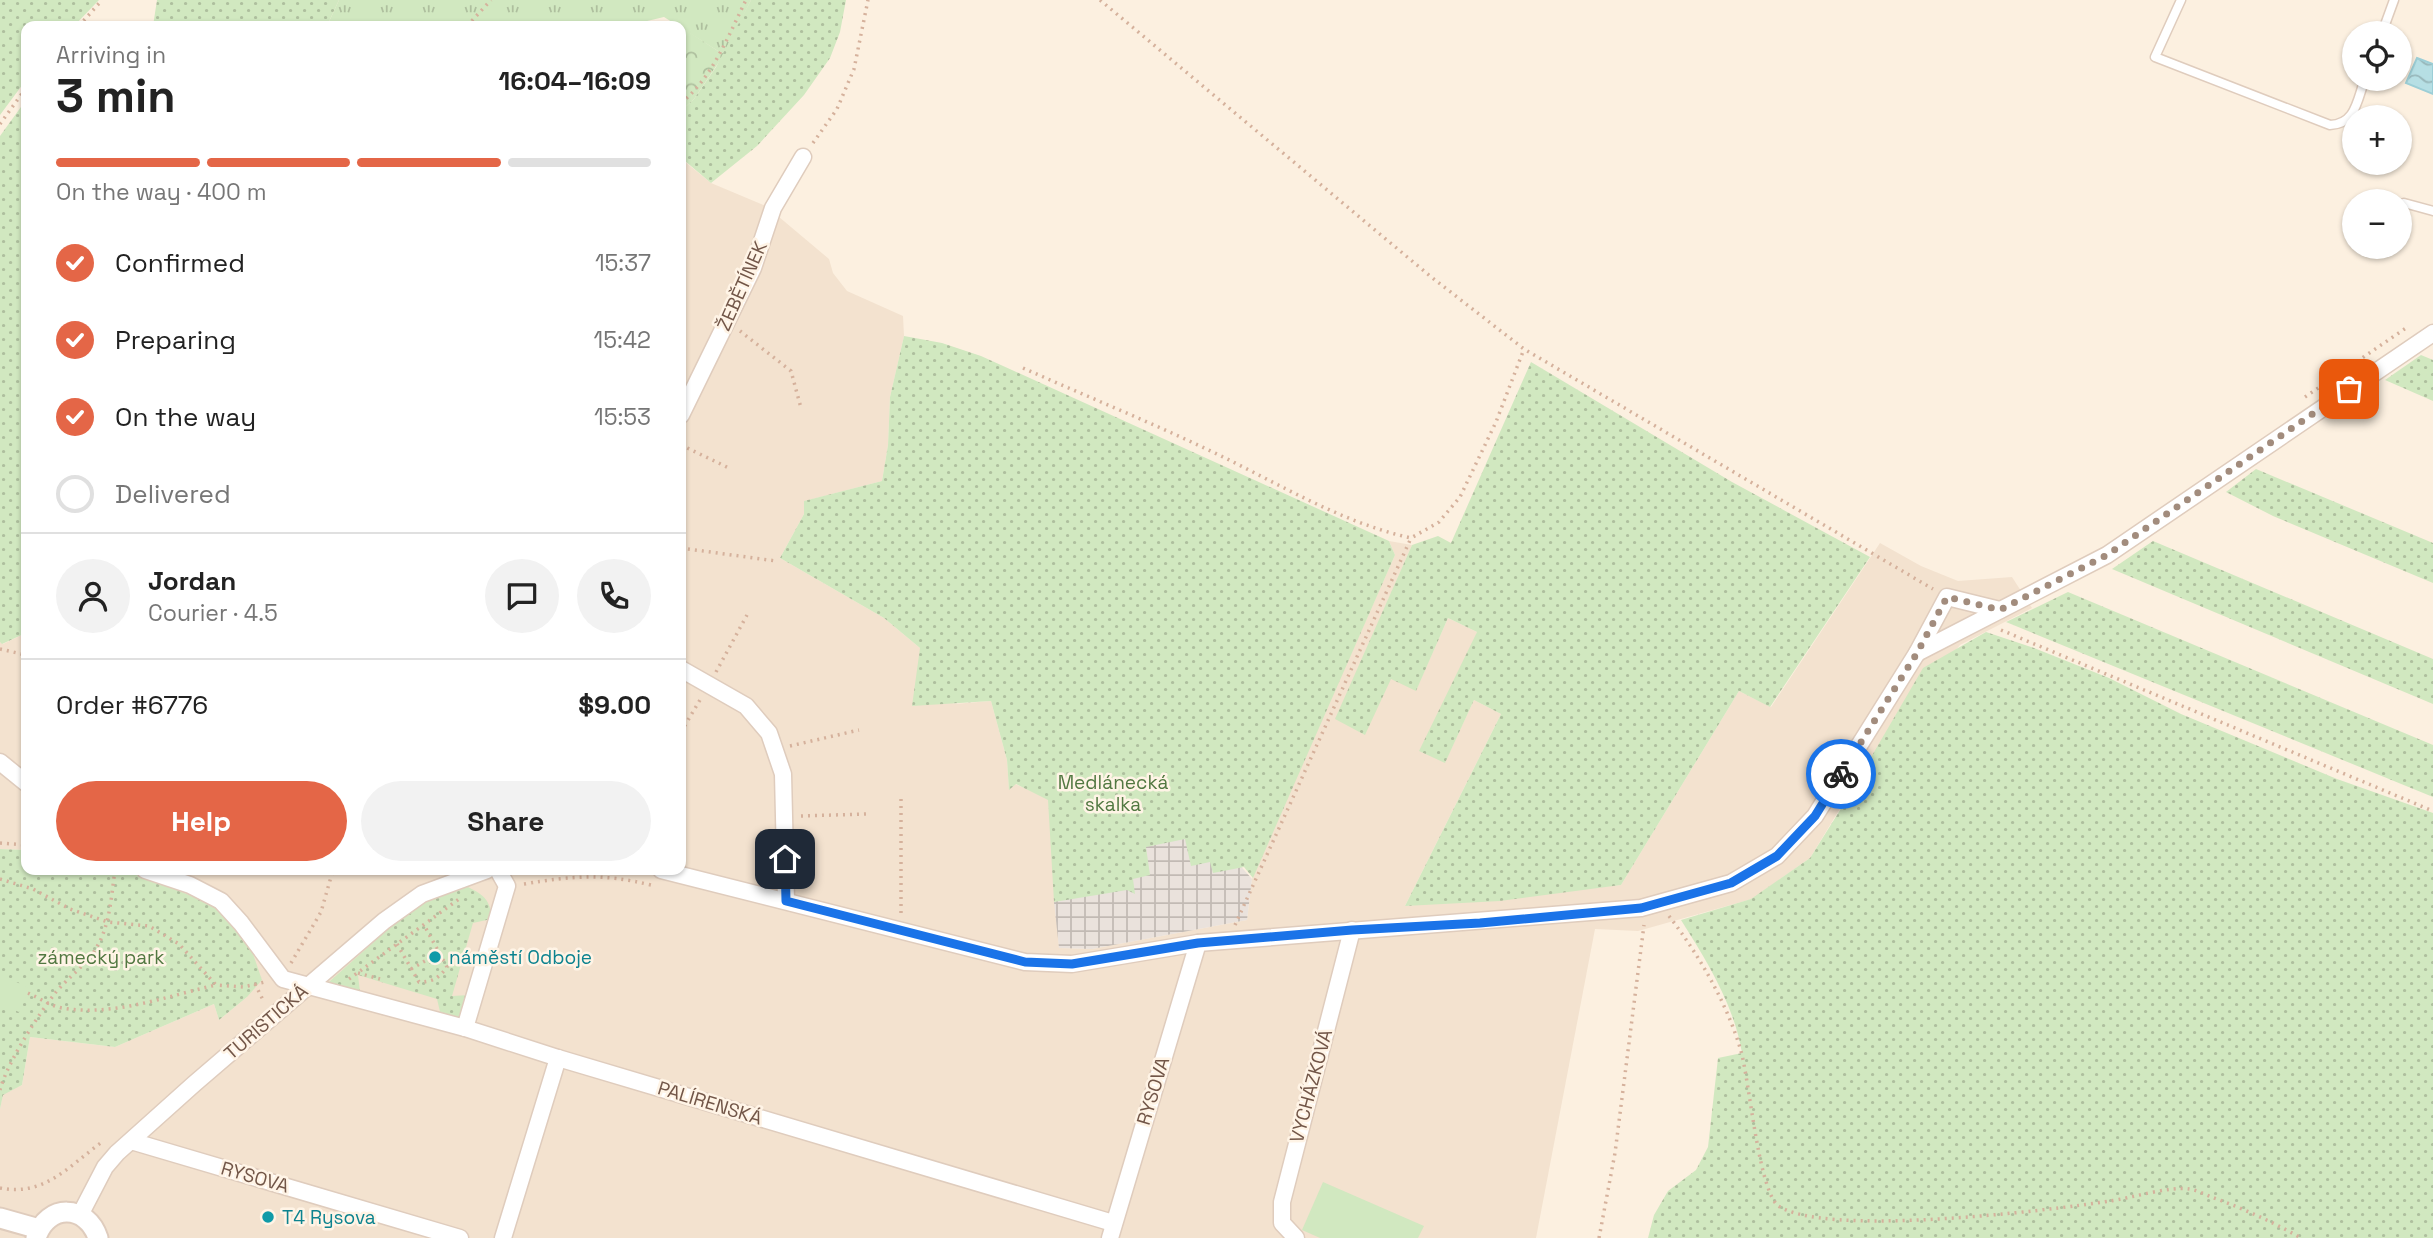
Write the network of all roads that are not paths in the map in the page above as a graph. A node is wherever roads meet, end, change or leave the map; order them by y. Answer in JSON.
{"nodes":[{"id":1,"x":2181,"y":0,"type":"edge"},
{"id":2,"x":2394,"y":0,"type":"edge"},
{"id":3,"x":2386,"y":21,"type":"edge"},
{"id":4,"x":2360,"y":91,"type":"edge"},
{"id":5,"x":803,"y":158,"type":"road end"},
{"id":6,"x":2412,"y":205,"type":"edge"},
{"id":7,"x":2433,"y":211,"type":"edge"},
{"id":8,"x":2433,"y":333,"type":"edge"},
{"id":9,"x":686,"y":405,"type":"edge"},
{"id":10,"x":2000,"y":610,"type":"junction"},
{"id":11,"x":1917,"y":653,"type":"junction"},
{"id":12,"x":686,"y":672,"type":"edge"},
{"id":13,"x":0,"y":762,"type":"edge"},
{"id":14,"x":21,"y":779,"type":"edge"},
{"id":15,"x":160,"y":875,"type":"edge"},
{"id":16,"x":473,"y":875,"type":"edge"},
{"id":17,"x":501,"y":875,"type":"edge"},
{"id":18,"x":681,"y":875,"type":"edge"},
{"id":19,"x":786,"y":901,"type":"junction"},
{"id":20,"x":1352,"y":930,"type":"junction"},
{"id":21,"x":1198,"y":943,"type":"junction"},
{"id":22,"x":307,"y":987,"type":"junction"},
{"id":23,"x":465,"y":1028,"type":"junction"},
{"id":24,"x":558,"y":1058,"type":"junction"},
{"id":25,"x":131,"y":1141,"type":"junction"},
{"id":26,"x":80,"y":1214,"type":"junction"},
{"id":27,"x":0,"y":1218,"type":"edge"},
{"id":28,"x":1112,"y":1231,"type":"edge"},
{"id":29,"x":37,"y":1234,"type":"edge"},
{"id":30,"x":98,"y":1238,"type":"edge"},
{"id":31,"x":460,"y":1238,"type":"edge"},
{"id":32,"x":503,"y":1238,"type":"edge"},
{"id":33,"x":1296,"y":1238,"type":"edge"}],
"edges":[{"from":1,"to":4,"type":"lane"},
{"from":2,"to":3,"type":"lane"},
{"from":5,"to":9,"type":"street","name":"ŽEBĚTÍNEK"},
{"from":6,"to":7,"type":"lane"},
{"from":8,"to":10,"type":"street"},
{"from":10,"to":11,"type":"street"},
{"from":10,"to":11,"type":"street"},
{"from":11,"to":20,"type":"street"},
{"from":12,"to":19,"type":"street"},
{"from":13,"to":14,"type":"street"},
{"from":15,"to":22,"type":"street","name":"PALÍRENSKÁ"},
{"from":16,"to":22,"type":"street","name":"TURISTICKÁ"},
{"from":17,"to":23,"type":"street"},
{"from":18,"to":19,"type":"street"},
{"from":19,"to":21,"type":"street"},
{"from":20,"to":21,"type":"street"},
{"from":20,"to":33,"type":"street","name":"VYCHÁZKOVÁ"},
{"from":21,"to":28,"type":"street","name":"RYSOVA"},
{"from":22,"to":23,"type":"street","name":"PALÍRENSKÁ"},
{"from":22,"to":25,"type":"street","name":"TURISTICKÁ"},
{"from":23,"to":24,"type":"street","name":"PALÍRENSKÁ"},
{"from":24,"to":28,"type":"street","name":"PALÍRENSKÁ"},
{"from":24,"to":32,"type":"street"},
{"from":25,"to":26,"type":"street","name":"TURISTICKÁ"},
{"from":25,"to":31,"type":"street","name":"RYSOVA"},
{"from":26,"to":29,"type":"street"},
{"from":26,"to":30,"type":"street"},
{"from":27,"to":29,"type":"street"}]}
